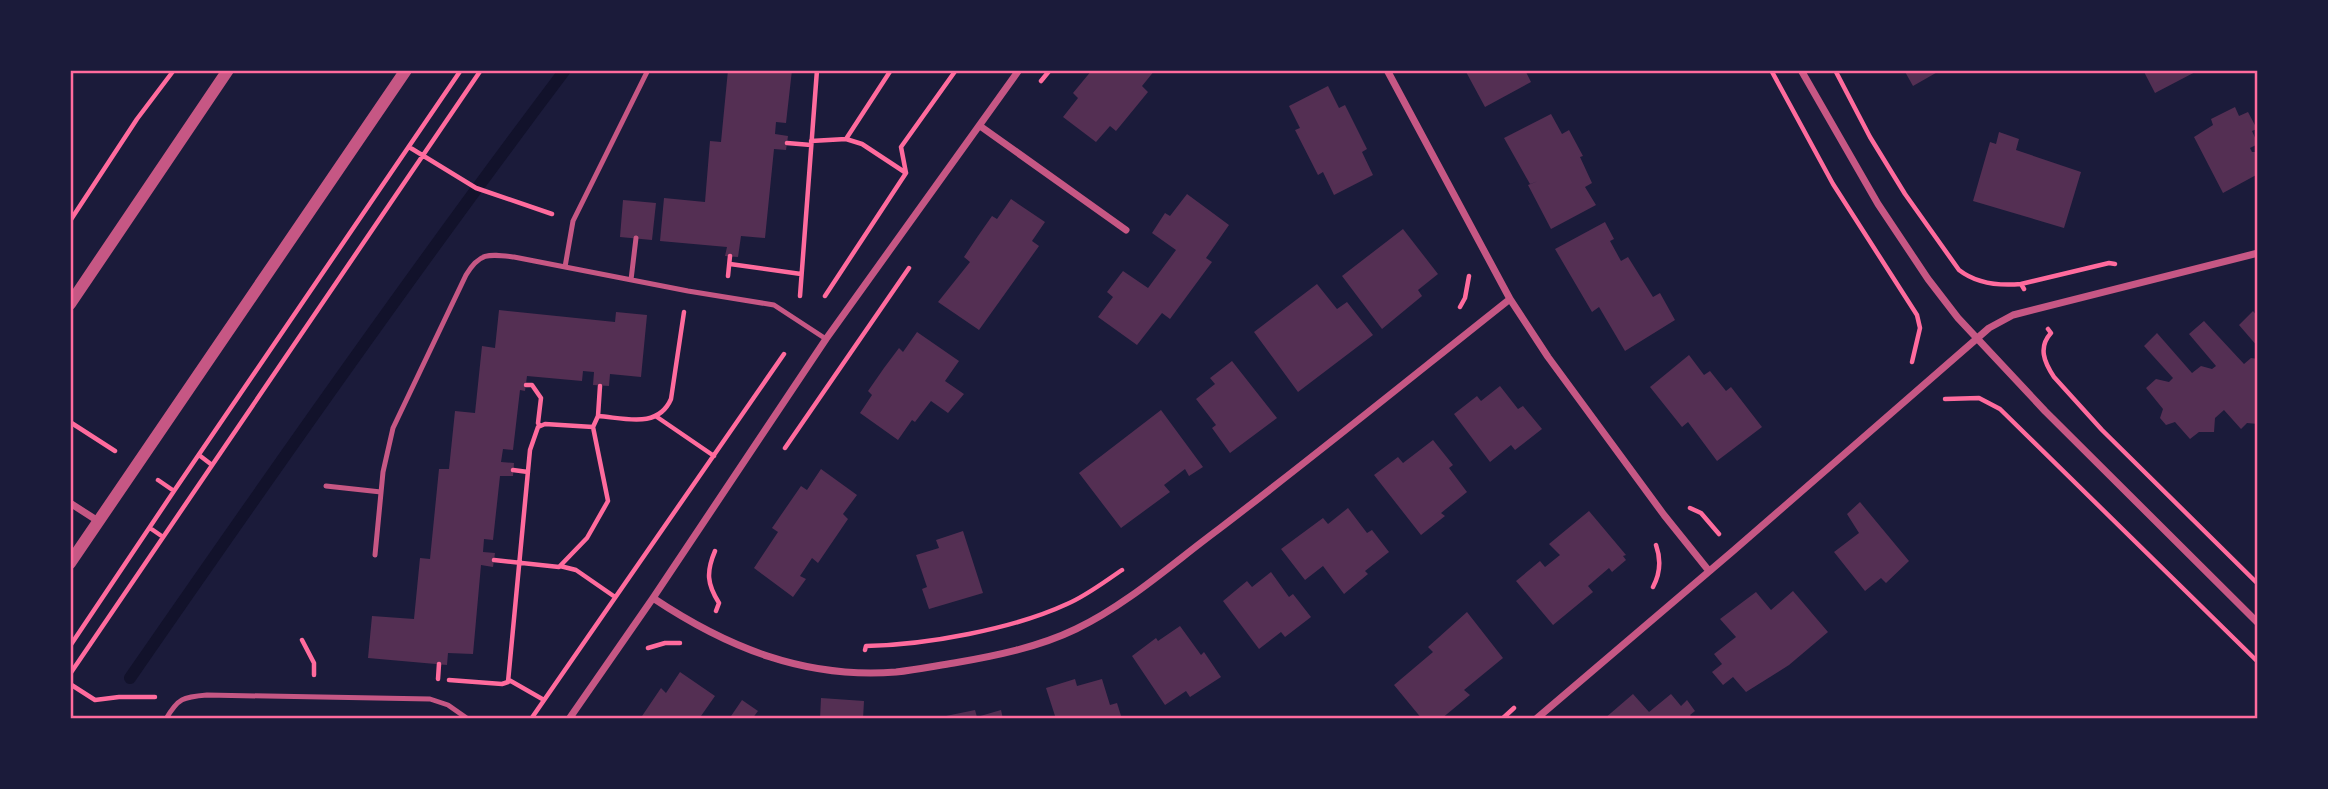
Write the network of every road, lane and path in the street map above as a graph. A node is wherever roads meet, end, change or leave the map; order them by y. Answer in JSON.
{"nodes":[{"id":1,"x":174,"y":70,"type":"edge"},
{"id":2,"x":228,"y":70,"type":"edge"},
{"id":3,"x":406,"y":70,"type":"edge"},
{"id":4,"x":461,"y":70,"type":"edge"},
{"id":5,"x":481,"y":70,"type":"edge"},
{"id":6,"x":648,"y":70,"type":"edge"},
{"id":7,"x":817,"y":70,"type":"edge"},
{"id":8,"x":891,"y":70,"type":"edge"},
{"id":9,"x":956,"y":70,"type":"edge"},
{"id":10,"x":1018,"y":70,"type":"edge"},
{"id":11,"x":1049,"y":70,"type":"edge"},
{"id":12,"x":1387,"y":70,"type":"edge"},
{"id":13,"x":1771,"y":70,"type":"edge"},
{"id":14,"x":1801,"y":70,"type":"edge"},
{"id":15,"x":1835,"y":70,"type":"edge"},
{"id":16,"x":1040,"y":81,"type":"dead end"},
{"id":17,"x":980,"y":126,"type":"junction"},
{"id":18,"x":846,"y":139,"type":"junction"},
{"id":19,"x":787,"y":143,"type":"dead end"},
{"id":20,"x":811,"y":143,"type":"junction"},
{"id":21,"x":409,"y":146,"type":"junction"},
{"id":22,"x":423,"y":155,"type":"junction"},
{"id":23,"x":906,"y":173,"type":"junction"},
{"id":24,"x":70,"y":221,"type":"edge"},
{"id":25,"x":573,"y":221,"type":"junction"},
{"id":26,"x":1126,"y":230,"type":"dead end"},
{"id":27,"x":636,"y":238,"type":"dead end"},
{"id":28,"x":2258,"y":253,"type":"edge"},
{"id":29,"x":730,"y":256,"type":"dead end"},
{"id":30,"x":915,"y":260,"type":"dead end"},
{"id":31,"x":730,"y":264,"type":"junction"},
{"id":32,"x":565,"y":267,"type":"junction"},
{"id":33,"x":1469,"y":271,"type":"dead end"},
{"id":34,"x":801,"y":274,"type":"junction"},
{"id":35,"x":631,"y":280,"type":"junction"},
{"id":36,"x":727,"y":285,"type":"dead end"},
{"id":37,"x":688,"y":291,"type":"junction"},
{"id":38,"x":2025,"y":291,"type":"dead end"},
{"id":39,"x":800,"y":292,"type":"dead end"},
{"id":40,"x":1510,"y":299,"type":"junction"},
{"id":41,"x":70,"y":304,"type":"edge"},
{"id":42,"x":820,"y":304,"type":"dead end"},
{"id":43,"x":1454,"y":314,"type":"dead end"},
{"id":44,"x":2048,"y":328,"type":"dead end"},
{"id":45,"x":1975,"y":338,"type":"junction"},
{"id":46,"x":826,"y":340,"type":"junction"},
{"id":47,"x":786,"y":352,"type":"dead end"},
{"id":48,"x":1916,"y":368,"type":"dead end"},
{"id":49,"x":526,"y":384,"type":"dead end"},
{"id":50,"x":600,"y":386,"type":"dead end"},
{"id":51,"x":1940,"y":394,"type":"dead end"},
{"id":52,"x":598,"y":416,"type":"junction"},
{"id":53,"x":657,"y":417,"type":"junction"},
{"id":54,"x":70,"y":422,"type":"edge"},
{"id":55,"x":540,"y":426,"type":"junction"},
{"id":56,"x":593,"y":427,"type":"junction"},
{"id":57,"x":119,"y":453,"type":"dead end"},
{"id":58,"x":199,"y":455,"type":"junction"},
{"id":59,"x":714,"y":456,"type":"junction"},
{"id":60,"x":779,"y":457,"type":"dead end"},
{"id":61,"x":212,"y":465,"type":"junction"},
{"id":62,"x":513,"y":470,"type":"dead end"},
{"id":63,"x":528,"y":472,"type":"junction"},
{"id":64,"x":153,"y":477,"type":"dead end"},
{"id":65,"x":326,"y":486,"type":"dead end"},
{"id":66,"x":174,"y":491,"type":"junction"},
{"id":67,"x":381,"y":492,"type":"junction"},
{"id":68,"x":70,"y":503,"type":"edge"},
{"id":69,"x":1686,"y":506,"type":"dead end"},
{"id":70,"x":99,"y":521,"type":"junction"},
{"id":71,"x":150,"y":528,"type":"junction"},
{"id":72,"x":1651,"y":536,"type":"dead end"},
{"id":73,"x":163,"y":537,"type":"junction"},
{"id":74,"x":721,"y":541,"type":"dead end"},
{"id":75,"x":1733,"y":551,"type":"junction"},
{"id":76,"x":375,"y":555,"type":"dead end"},
{"id":77,"x":494,"y":560,"type":"dead end"},
{"id":78,"x":519,"y":563,"type":"junction"},
{"id":79,"x":1133,"y":563,"type":"dead end"},
{"id":80,"x":70,"y":564,"type":"edge"},
{"id":81,"x":560,"y":566,"type":"junction"},
{"id":82,"x":1709,"y":572,"type":"junction"},
{"id":83,"x":2258,"y":584,"type":"edge"},
{"id":84,"x":1649,"y":591,"type":"dead end"},
{"id":85,"x":615,"y":597,"type":"junction"},
{"id":86,"x":653,"y":598,"type":"junction"},
{"id":87,"x":2258,"y":623,"type":"edge"},
{"id":88,"x":707,"y":631,"type":"junction"},
{"id":89,"x":302,"y":640,"type":"dead end"},
{"id":90,"x":70,"y":646,"type":"edge"},
{"id":91,"x":641,"y":657,"type":"dead end"},
{"id":92,"x":2258,"y":662,"type":"edge"},
{"id":93,"x":314,"y":663,"type":"dead end"},
{"id":94,"x":439,"y":664,"type":"dead end"},
{"id":95,"x":858,"y":672,"type":"junction"},
{"id":96,"x":70,"y":674,"type":"edge"},
{"id":97,"x":438,"y":679,"type":"junction"},
{"id":98,"x":509,"y":680,"type":"junction"},
{"id":99,"x":70,"y":684,"type":"edge"},
{"id":100,"x":438,"y":686,"type":"dead end"},
{"id":101,"x":159,"y":697,"type":"dead end"},
{"id":102,"x":544,"y":701,"type":"junction"},
{"id":103,"x":1522,"y":701,"type":"dead end"},
{"id":104,"x":166,"y":719,"type":"edge"},
{"id":105,"x":468,"y":719,"type":"edge"},
{"id":106,"x":531,"y":719,"type":"edge"},
{"id":107,"x":569,"y":719,"type":"edge"},
{"id":108,"x":1502,"y":719,"type":"edge"},
{"id":109,"x":1536,"y":719,"type":"edge"}],
"edges":[{"from":1,"to":24,"type":"path"},
{"from":2,"to":41,"type":"street"},
{"from":3,"to":70,"type":"street"},
{"from":4,"to":21,"type":"path"},
{"from":5,"to":22,"type":"path"},
{"from":6,"to":25,"type":"lane"},
{"from":7,"to":20,"type":"path"},
{"from":8,"to":18,"type":"path"},
{"from":9,"to":23,"type":"path"},
{"from":10,"to":17,"type":"street"},
{"from":11,"to":16,"type":"path"},
{"from":12,"to":40,"type":"street"},
{"from":13,"to":48,"type":"path"},
{"from":14,"to":45,"type":"street"},
{"from":15,"to":38,"type":"path"},
{"from":17,"to":26,"type":"street"},
{"from":17,"to":46,"type":"street"},
{"from":18,"to":20,"type":"path"},
{"from":18,"to":23,"type":"path"},
{"from":19,"to":20,"type":"path"},
{"from":20,"to":34,"type":"path"},
{"from":21,"to":22,"type":"path"},
{"from":21,"to":58,"type":"path"},
{"from":22,"to":25,"type":"path"},
{"from":22,"to":61,"type":"path"},
{"from":23,"to":42,"type":"path"},
{"from":25,"to":32,"type":"lane"},
{"from":27,"to":35,"type":"lane"},
{"from":28,"to":45,"type":"street"},
{"from":29,"to":31,"type":"path"},
{"from":30,"to":60,"type":"path"},
{"from":31,"to":34,"type":"path"},
{"from":31,"to":36,"type":"path"},
{"from":32,"to":35,"type":"lane"},
{"from":32,"to":67,"type":"lane"},
{"from":33,"to":43,"type":"path"},
{"from":34,"to":39,"type":"path"},
{"from":35,"to":37,"type":"lane"},
{"from":37,"to":46,"type":"lane"},
{"from":37,"to":53,"type":"path"},
{"from":40,"to":82,"type":"street"},
{"from":40,"to":95,"type":"street"},
{"from":44,"to":83,"type":"path"},
{"from":45,"to":75,"type":"street"},
{"from":45,"to":87,"type":"street"},
{"from":46,"to":86,"type":"street"},
{"from":47,"to":59,"type":"path"},
{"from":49,"to":55,"type":"path"},
{"from":50,"to":52,"type":"path"},
{"from":51,"to":92,"type":"path"},
{"from":52,"to":53,"type":"path"},
{"from":52,"to":56,"type":"path"},
{"from":53,"to":59,"type":"path"},
{"from":54,"to":57,"type":"path"},
{"from":55,"to":56,"type":"path"},
{"from":55,"to":63,"type":"path"},
{"from":56,"to":81,"type":"path"},
{"from":58,"to":61,"type":"path"},
{"from":58,"to":66,"type":"path"},
{"from":59,"to":85,"type":"path"},
{"from":61,"to":73,"type":"path"},
{"from":62,"to":63,"type":"path"},
{"from":63,"to":78,"type":"path"},
{"from":64,"to":66,"type":"path"},
{"from":65,"to":67,"type":"lane"},
{"from":66,"to":71,"type":"path"},
{"from":67,"to":76,"type":"lane"},
{"from":68,"to":70,"type":"street"},
{"from":69,"to":75,"type":"path"},
{"from":70,"to":80,"type":"street"},
{"from":71,"to":73,"type":"path"},
{"from":71,"to":90,"type":"path"},
{"from":72,"to":84,"type":"path"},
{"from":73,"to":96,"type":"path"},
{"from":74,"to":88,"type":"path"},
{"from":75,"to":82,"type":"street"},
{"from":77,"to":78,"type":"path"},
{"from":78,"to":81,"type":"path"},
{"from":78,"to":98,"type":"path"},
{"from":79,"to":95,"type":"path"},
{"from":81,"to":85,"type":"path"},
{"from":82,"to":109,"type":"street"},
{"from":85,"to":102,"type":"path"},
{"from":86,"to":88,"type":"street"},
{"from":86,"to":107,"type":"street"},
{"from":88,"to":91,"type":"path"},
{"from":88,"to":95,"type":"street"},
{"from":89,"to":93,"type":"path"},
{"from":94,"to":97,"type":"path"},
{"from":97,"to":98,"type":"path"},
{"from":97,"to":100,"type":"path"},
{"from":98,"to":102,"type":"path"},
{"from":99,"to":101,"type":"path"},
{"from":102,"to":106,"type":"path"},
{"from":103,"to":108,"type":"path"},
{"from":104,"to":105,"type":"lane"}]}
